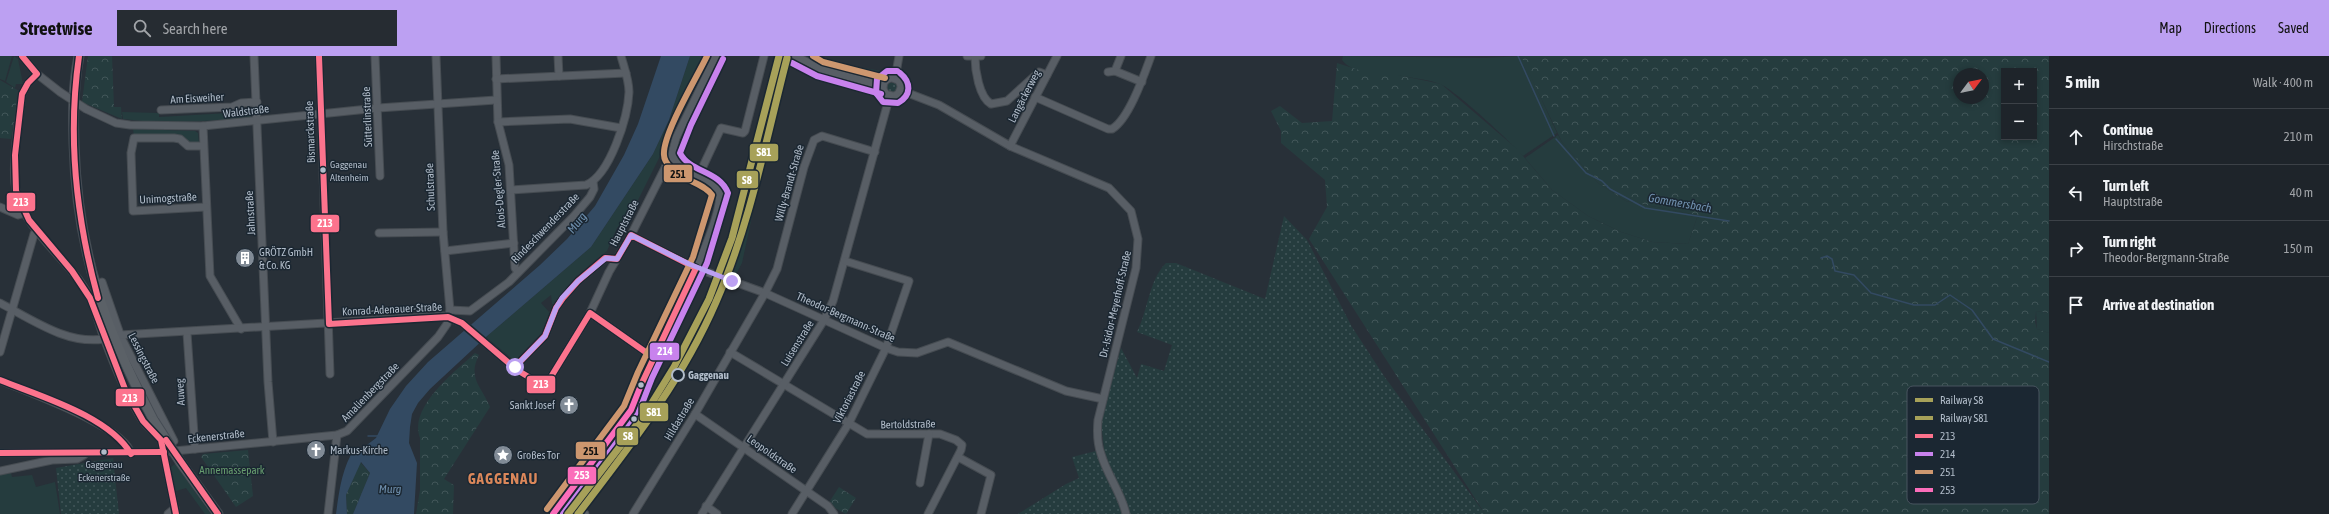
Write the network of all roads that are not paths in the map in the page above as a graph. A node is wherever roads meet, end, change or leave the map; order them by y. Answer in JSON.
{"nodes":[{"id":1,"x":22,"y":56,"type":"edge"},
{"id":2,"x":79,"y":56,"type":"edge"},
{"id":3,"x":254,"y":56,"type":"edge"},
{"id":4,"x":319,"y":56,"type":"edge"},
{"id":5,"x":375,"y":56,"type":"edge"},
{"id":6,"x":436,"y":56,"type":"edge"},
{"id":7,"x":496,"y":56,"type":"edge"},
{"id":8,"x":558,"y":56,"type":"edge"},
{"id":9,"x":621,"y":56,"type":"edge"},
{"id":10,"x":716,"y":56,"type":"edge"},
{"id":11,"x":764,"y":56,"type":"edge"},
{"id":12,"x":796,"y":56,"type":"edge"},
{"id":13,"x":899,"y":56,"type":"edge"},
{"id":14,"x":967,"y":56,"type":"edge"},
{"id":15,"x":1057,"y":56,"type":"edge"},
{"id":16,"x":1121,"y":56,"type":"edge"},
{"id":17,"x":1151,"y":56,"type":"edge"},
{"id":18,"x":978,"y":57,"type":"edge"},
{"id":19,"x":626,"y":73,"type":"junction"},
{"id":20,"x":37,"y":74,"type":"junction"},
{"id":21,"x":1047,"y":75,"type":"junction"},
{"id":22,"x":559,"y":76,"type":"junction"},
{"id":23,"x":496,"y":79,"type":"junction"},
{"id":24,"x":895,"y":79,"type":"junction"},
{"id":25,"x":1142,"y":82,"type":"junction"},
{"id":26,"x":883,"y":86,"type":"junction"},
{"id":27,"x":900,"y":90,"type":"junction"},
{"id":28,"x":890,"y":96,"type":"junction"},
{"id":29,"x":1035,"y":97,"type":"junction"},
{"id":30,"x":496,"y":100,"type":"junction"},
{"id":31,"x":257,"y":102,"type":"junction"},
{"id":32,"x":438,"y":103,"type":"junction"},
{"id":33,"x":378,"y":108,"type":"junction"},
{"id":34,"x":161,"y":110,"type":"dead end"},
{"id":35,"x":320,"y":114,"type":"junction"},
{"id":36,"x":257,"y":120,"type":"junction"},
{"id":37,"x":498,"y":122,"type":"junction"},
{"id":38,"x":203,"y":126,"type":"junction"},
{"id":39,"x":621,"y":128,"type":"junction"},
{"id":40,"x":203,"y":146,"type":"junction"},
{"id":41,"x":1010,"y":146,"type":"junction"},
{"id":42,"x":875,"y":152,"type":"junction"},
{"id":43,"x":672,"y":154,"type":"junction"},
{"id":44,"x":380,"y":176,"type":"dead end"},
{"id":45,"x":698,"y":177,"type":"junction"},
{"id":46,"x":593,"y":182,"type":"junction"},
{"id":47,"x":511,"y":190,"type":"junction"},
{"id":48,"x":0,"y":207,"type":"edge"},
{"id":49,"x":206,"y":207,"type":"junction"},
{"id":50,"x":25,"y":213,"type":"junction"},
{"id":51,"x":37,"y":230,"type":"junction"},
{"id":52,"x":443,"y":232,"type":"junction"},
{"id":53,"x":379,"y":234,"type":"dead end"},
{"id":54,"x":631,"y":235,"type":"junction"},
{"id":55,"x":514,"y":243,"type":"junction"},
{"id":56,"x":445,"y":251,"type":"junction"},
{"id":57,"x":617,"y":259,"type":"junction"},
{"id":58,"x":844,"y":261,"type":"junction"},
{"id":59,"x":696,"y":268,"type":"junction"},
{"id":60,"x":518,"y":272,"type":"junction"},
{"id":61,"x":102,"y":282,"type":"dead end"},
{"id":62,"x":765,"y":294,"type":"junction"},
{"id":63,"x":0,"y":303,"type":"edge"},
{"id":64,"x":12,"y":310,"type":"junction"},
{"id":65,"x":590,"y":313,"type":"junction"},
{"id":66,"x":449,"y":314,"type":"junction"},
{"id":67,"x":824,"y":320,"type":"junction"},
{"id":68,"x":329,"y":324,"type":"junction"},
{"id":69,"x":266,"y":328,"type":"junction"},
{"id":70,"x":241,"y":329,"type":"junction"},
{"id":71,"x":187,"y":333,"type":"junction"},
{"id":72,"x":120,"y":335,"type":"junction"},
{"id":73,"x":104,"y":339,"type":"junction"},
{"id":74,"x":886,"y":348,"type":"junction"},
{"id":75,"x":0,"y":352,"type":"edge"},
{"id":76,"x":730,"y":352,"type":"junction"},
{"id":77,"x":654,"y":358,"type":"junction"},
{"id":78,"x":515,"y":367,"type":"junction"},
{"id":79,"x":330,"y":374,"type":"dead end"},
{"id":80,"x":0,"y":380,"type":"edge"},
{"id":81,"x":546,"y":385,"type":"joint"},
{"id":82,"x":783,"y":385,"type":"junction"},
{"id":83,"x":1103,"y":399,"type":"junction"},
{"id":84,"x":695,"y":414,"type":"junction"},
{"id":85,"x":849,"y":423,"type":"junction"},
{"id":86,"x":928,"y":434,"type":"junction"},
{"id":87,"x":337,"y":435,"type":"junction"},
{"id":88,"x":174,"y":441,"type":"dead end"},
{"id":89,"x":273,"y":442,"type":"junction"},
{"id":90,"x":743,"y":447,"type":"junction"},
{"id":91,"x":195,"y":450,"type":"junction"},
{"id":92,"x":164,"y":452,"type":"junction"},
{"id":93,"x":0,"y":453,"type":"edge"},
{"id":94,"x":88,"y":454,"type":"junction"},
{"id":95,"x":131,"y":454,"type":"junction"},
{"id":96,"x":958,"y":457,"type":"junction"},
{"id":97,"x":0,"y":471,"type":"edge"},
{"id":98,"x":920,"y":483,"type":"dead end"},
{"id":99,"x":806,"y":492,"type":"junction"},
{"id":100,"x":565,"y":498,"type":"junction"},
{"id":101,"x":706,"y":506,"type":"junction"},
{"id":102,"x":176,"y":511,"type":"edge"},
{"id":103,"x":580,"y":512,"type":"edge"},
{"id":104,"x":168,"y":514,"type":"edge"},
{"id":105,"x":218,"y":514,"type":"edge"},
{"id":106,"x":328,"y":514,"type":"edge"},
{"id":107,"x":553,"y":514,"type":"edge"},
{"id":108,"x":633,"y":514,"type":"edge"},
{"id":109,"x":702,"y":514,"type":"edge"},
{"id":110,"x":717,"y":514,"type":"edge"},
{"id":111,"x":792,"y":514,"type":"edge"},
{"id":112,"x":834,"y":514,"type":"edge"},
{"id":113,"x":928,"y":514,"type":"edge"},
{"id":114,"x":981,"y":514,"type":"edge"},
{"id":115,"x":1126,"y":514,"type":"edge"}],
"edges":[{"from":1,"to":20,"type":"street","name":"Waldstraße"},
{"from":2,"to":105,"type":"main road","bridge":true},
{"from":3,"to":31,"type":"street","name":"Jahnstraße"},
{"from":4,"to":35,"type":"street","name":"Bismarckstraße"},
{"from":5,"to":33,"type":"street","name":"Sütterlinstraße"},
{"from":6,"to":32,"type":"street","name":"Schulstraße"},
{"from":7,"to":23,"type":"street","name":"Alois-Degler-Straße"},
{"from":8,"to":22,"type":"street"},
{"from":9,"to":19,"type":"street","name":"Rindeschwenderstraße"},
{"from":10,"to":43,"type":"street","name":"Hauptstraße"},
{"from":11,"to":45,"type":"street"},
{"from":12,"to":26,"type":"street"},
{"from":13,"to":24,"type":"street"},
{"from":14,"to":18,"type":"street"},
{"from":15,"to":21,"type":"street","name":"Langäckerweg"},
{"from":16,"to":25,"type":"street"},
{"from":17,"to":25,"type":"street"},
{"from":18,"to":21,"type":"street"},
{"from":19,"to":22,"type":"street"},
{"from":19,"to":39,"type":"street","name":"Rindeschwenderstraße"},
{"from":20,"to":38,"type":"street","name":"Waldstraße","bridge":true},
{"from":20,"to":50,"type":"street"},
{"from":21,"to":29,"type":"street","name":"Langäckerweg"},
{"from":22,"to":23,"type":"street"},
{"from":23,"to":30,"type":"street","name":"Alois-Degler-Straße"},
{"from":24,"to":26,"type":"street"},
{"from":24,"to":27,"type":"street"},
{"from":25,"to":29,"type":"street"},
{"from":26,"to":28,"type":"street"},
{"from":27,"to":28,"type":"street"},
{"from":27,"to":41,"type":"street","name":"Dr.-Isidor-Meyerhoff-Straße"},
{"from":28,"to":42,"type":"street","name":"Luisenstraße"},
{"from":29,"to":41,"type":"street","name":"Langäckerweg"},
{"from":30,"to":32,"type":"street","name":"Waldstraße"},
{"from":30,"to":37,"type":"street","name":"Alois-Degler-Straße"},
{"from":31,"to":34,"type":"street","name":"Am Eisweiher"},
{"from":31,"to":36,"type":"street","name":"Jahnstraße"},
{"from":32,"to":33,"type":"street","name":"Waldstraße"},
{"from":32,"to":52,"type":"street","name":"Schulstraße"},
{"from":33,"to":35,"type":"street","name":"Waldstraße"},
{"from":33,"to":44,"type":"street","name":"Sütterlinstraße"},
{"from":35,"to":36,"type":"street","name":"Waldstraße"},
{"from":35,"to":68,"type":"street","name":"Bismarckstraße"},
{"from":36,"to":38,"type":"street","name":"Waldstraße"},
{"from":36,"to":69,"type":"street","name":"Jahnstraße"},
{"from":37,"to":39,"type":"street"},
{"from":37,"to":47,"type":"street","name":"Alois-Degler-Straße"},
{"from":38,"to":40,"type":"street","name":"Unimogstraße"},
{"from":39,"to":46,"type":"street","name":"Rindeschwenderstraße"},
{"from":40,"to":49,"type":"street","name":"Unimogstraße"},
{"from":40,"to":49,"type":"street","name":"Unimogstraße"},
{"from":41,"to":83,"type":"street","name":"Dr.-Isidor-Meyerhoff-Straße"},
{"from":42,"to":58,"type":"street","name":"Luisenstraße"},
{"from":42,"to":62,"type":"street","name":"Willy-Brandt-Straße"},
{"from":43,"to":45,"type":"street"},
{"from":43,"to":54,"type":"street","name":"Hauptstraße"},
{"from":45,"to":59,"type":"street"},
{"from":46,"to":47,"type":"street"},
{"from":46,"to":60,"type":"street","name":"Rindeschwenderstraße"},
{"from":47,"to":55,"type":"street","name":"Alois-Degler-Straße"},
{"from":48,"to":50,"type":"street"},
{"from":49,"to":70,"type":"street","name":"Unimogstraße"},
{"from":50,"to":51,"type":"street"},
{"from":51,"to":64,"type":"street"},
{"from":51,"to":73,"type":"street"},
{"from":52,"to":53,"type":"street"},
{"from":52,"to":56,"type":"street","name":"Schulstraße"},
{"from":54,"to":57,"type":"street","name":"Hauptstraße"},
{"from":54,"to":59,"type":"street","name":"Theodor-Bergmann-Straße"},
{"from":55,"to":56,"type":"street"},
{"from":55,"to":60,"type":"street","name":"Alois-Degler-Straße"},
{"from":56,"to":66,"type":"street","name":"Schulstraße"},
{"from":57,"to":65,"type":"street","name":"Hauptstraße"},
{"from":57,"to":78,"type":"street"},
{"from":58,"to":67,"type":"street","name":"Luisenstraße"},
{"from":58,"to":74,"type":"street","name":"Viktoriastraße"},
{"from":59,"to":62,"type":"street","name":"Theodor-Bergmann-Straße"},
{"from":59,"to":77,"type":"street"},
{"from":60,"to":66,"type":"street","name":"Rindeschwenderstraße"},
{"from":61,"to":72,"type":"street","name":"Lessingstraße"},
{"from":62,"to":67,"type":"street","name":"Theodor-Bergmann-Straße"},
{"from":62,"to":76,"type":"street","name":"Hildastraße"},
{"from":63,"to":64,"type":"street"},
{"from":64,"to":73,"type":"street"},
{"from":64,"to":75,"type":"street"},
{"from":65,"to":77,"type":"street"},
{"from":65,"to":81,"type":"street","name":"Hauptstraße"},
{"from":66,"to":68,"type":"street","name":"Konrad-Adenauer-Straße"},
{"from":66,"to":78,"type":"street","name":"Konrad-Adenauer-Straße"},
{"from":66,"to":87,"type":"street","name":"Amalienbergstraße"},
{"from":67,"to":74,"type":"street","name":"Theodor-Bergmann-Straße"},
{"from":67,"to":82,"type":"street","name":"Luisenstraße"},
{"from":68,"to":69,"type":"street","name":"Konrad-Adenauer-Straße"},
{"from":68,"to":79,"type":"street","name":"Bismarckstraße"},
{"from":69,"to":70,"type":"street","name":"Konrad-Adenauer-Straße"},
{"from":69,"to":89,"type":"street","name":"Jahnstraße"},
{"from":70,"to":71,"type":"street","name":"Konrad-Adenauer-Straße"},
{"from":71,"to":72,"type":"street","name":"Konrad-Adenauer-Straße"},
{"from":71,"to":91,"type":"street","name":"Auweg"},
{"from":72,"to":88,"type":"street","name":"Lessingstraße"},
{"from":73,"to":92,"type":"street"},
{"from":74,"to":83,"type":"street","name":"Theodor-Bergmann-Straße"},
{"from":74,"to":85,"type":"street","name":"Viktoriastraße"},
{"from":76,"to":82,"type":"street","name":"Bertoldstraße"},
{"from":76,"to":84,"type":"street","name":"Hildastraße"},
{"from":77,"to":100,"type":"street"},
{"from":78,"to":81,"type":"street","name":"Konrad-Adenauer-Straße"},
{"from":80,"to":95,"type":"street"},
{"from":82,"to":85,"type":"street","name":"Bertoldstraße"},
{"from":82,"to":90,"type":"street","name":"Luisenstraße"},
{"from":83,"to":115,"type":"street","name":"Dr.-Isidor-Meyerhoff-Straße"},
{"from":84,"to":90,"type":"street","name":"Leopoldstraße"},
{"from":84,"to":108,"type":"street","name":"Hildastraße"},
{"from":85,"to":86,"type":"street","name":"Bertoldstraße"},
{"from":85,"to":99,"type":"street","name":"Viktoriastraße"},
{"from":86,"to":96,"type":"street","name":"Bertoldstraße"},
{"from":86,"to":98,"type":"street"},
{"from":87,"to":89,"type":"street","name":"Eckenerstraße"},
{"from":87,"to":106,"type":"street","name":"Amalienbergstraße"},
{"from":89,"to":91,"type":"street","name":"Eckenerstraße"},
{"from":90,"to":99,"type":"street","name":"Leopoldstraße"},
{"from":90,"to":101,"type":"street","name":"Luisenstraße"},
{"from":91,"to":92,"type":"street","name":"Eckenerstraße"},
{"from":92,"to":95,"type":"street","name":"Eckenerstraße"},
{"from":92,"to":102,"type":"street"},
{"from":93,"to":94,"type":"street","name":"Eckenerstraße"},
{"from":94,"to":95,"type":"street","name":"Eckenerstraße"},
{"from":94,"to":97,"type":"street"},
{"from":96,"to":113,"type":"street"},
{"from":96,"to":114,"type":"street"},
{"from":99,"to":111,"type":"street","name":"Viktoriastraße"},
{"from":99,"to":112,"type":"street","name":"Leopoldstraße"},
{"from":100,"to":103,"type":"street"},
{"from":100,"to":107,"type":"street"},
{"from":101,"to":109,"type":"street","name":"Luisenstraße"},
{"from":101,"to":110,"type":"street"},
{"from":102,"to":104,"type":"street"}]}
